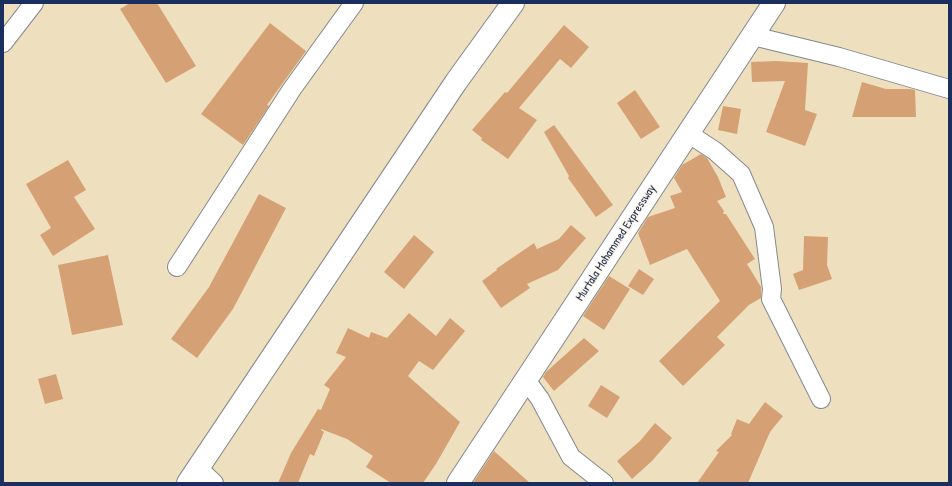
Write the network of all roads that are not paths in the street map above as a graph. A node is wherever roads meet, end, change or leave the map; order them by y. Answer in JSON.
{"nodes":[{"id":1,"x":34,"y":3,"type":"edge"},
{"id":2,"x":354,"y":3,"type":"edge"},
{"id":3,"x":513,"y":3,"type":"edge"},
{"id":4,"x":774,"y":3,"type":"edge"},
{"id":5,"x":753,"y":36,"type":"junction"},
{"id":6,"x":3,"y":43,"type":"edge"},
{"id":7,"x":949,"y":90,"type":"edge"},
{"id":8,"x":688,"y":134,"type":"junction"},
{"id":9,"x":177,"y":267,"type":"dead end"},
{"id":10,"x":526,"y":380,"type":"junction"},
{"id":11,"x":822,"y":399,"type":"dead end"},
{"id":12,"x":193,"y":476,"type":"edge"},
{"id":13,"x":214,"y":483,"type":"edge"},
{"id":14,"x":458,"y":483,"type":"edge"},
{"id":15,"x":604,"y":483,"type":"edge"}],
"edges":[{"from":1,"to":6,"type":"street"},
{"from":2,"to":9,"type":"street"},
{"from":3,"to":12,"type":"main road"},
{"from":4,"to":5,"type":"main road","name":"Murtala Mohammed Expressway"},
{"from":5,"to":7,"type":"street"},
{"from":5,"to":8,"type":"main road","name":"Murtala Mohammed Expressway"},
{"from":8,"to":10,"type":"main road","name":"Murtala Mohammed Expressway"},
{"from":8,"to":11,"type":"street"},
{"from":10,"to":14,"type":"main road","name":"Murtala Mohammed Expressway"},
{"from":10,"to":15,"type":"street"},
{"from":12,"to":13,"type":"street"}]}
